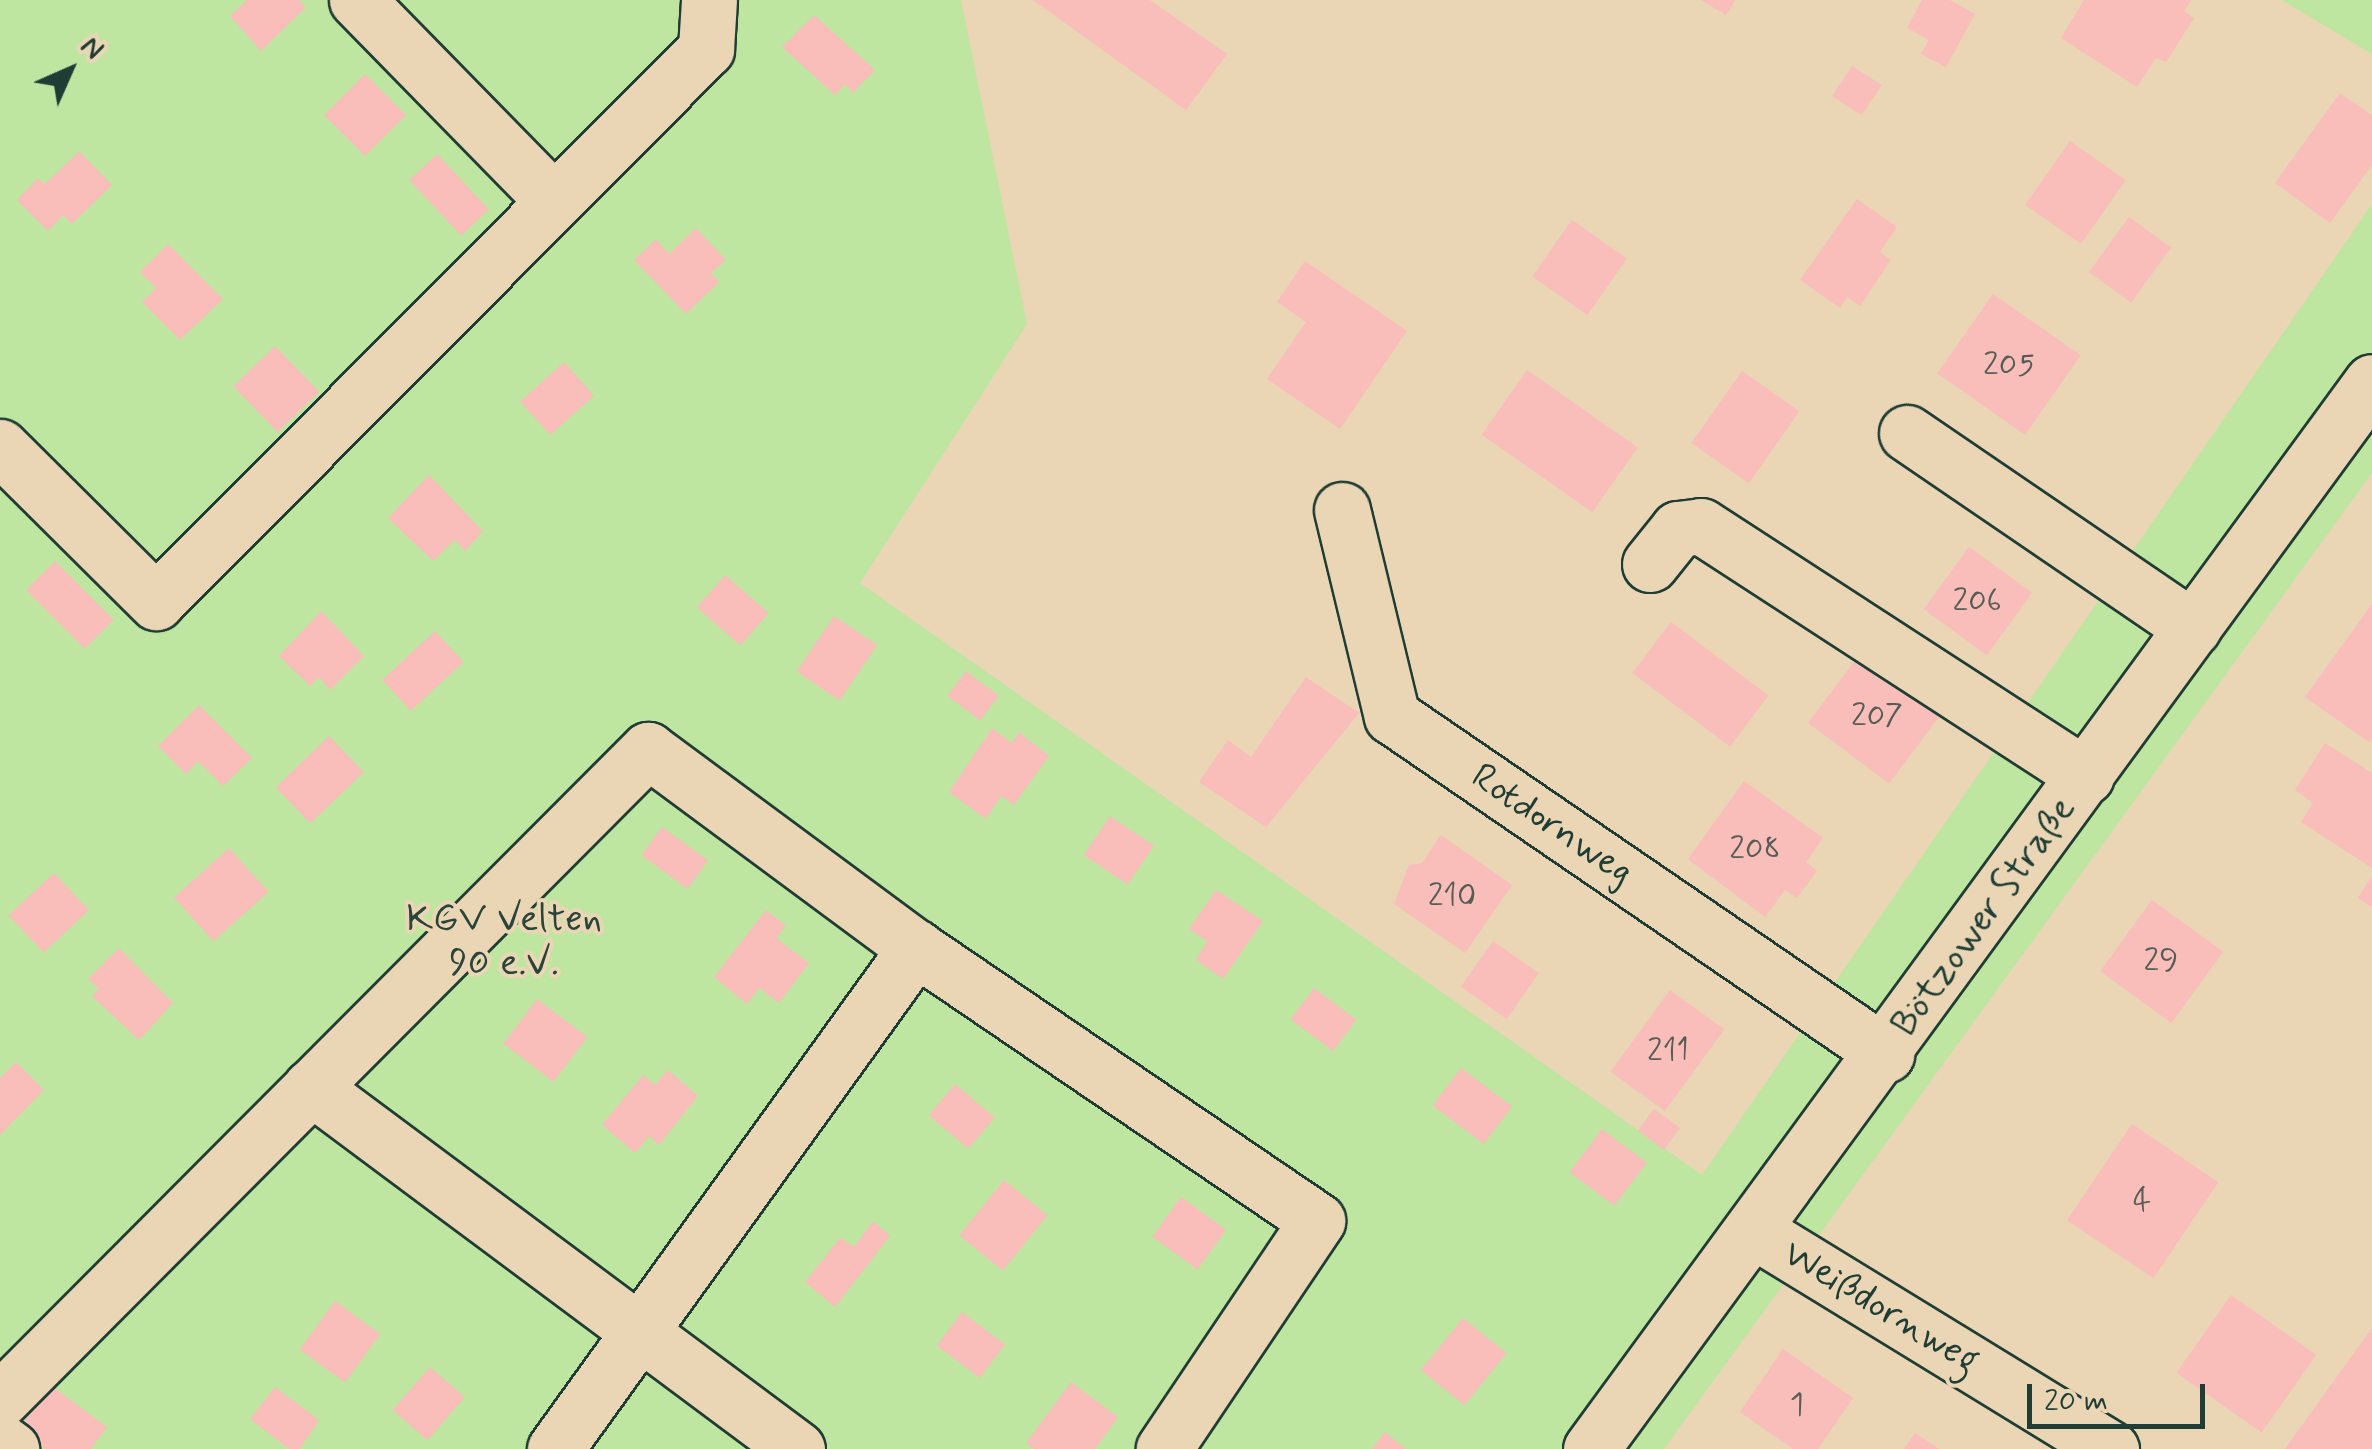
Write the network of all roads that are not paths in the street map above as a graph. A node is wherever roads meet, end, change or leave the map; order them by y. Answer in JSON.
{"nodes":[{"id":1,"x":357,"y":0,"type":"edge"},
{"id":2,"x":708,"y":0,"type":"edge"},
{"id":3,"x":553,"y":200,"type":"junction"},
{"id":4,"x":2372,"y":382,"type":"edge"},
{"id":5,"x":1906,"y":433,"type":"dead end"},
{"id":6,"x":0,"y":448,"type":"edge"},
{"id":7,"x":1342,"y":510,"type":"dead end"},
{"id":8,"x":1650,"y":564,"type":"dead end"},
{"id":9,"x":2193,"y":628,"type":"junction"},
{"id":10,"x":2086,"y":776,"type":"junction"},
{"id":11,"x":916,"y":948,"type":"junction"},
{"id":12,"x":1886,"y":1054,"type":"junction"},
{"id":13,"x":311,"y":1087,"type":"junction"},
{"id":14,"x":1753,"y":1230,"type":"junction"},
{"id":15,"x":641,"y":1334,"type":"junction"},
{"id":16,"x":0,"y":1400,"type":"edge"},
{"id":17,"x":0,"y":1441,"type":"edge"},
{"id":18,"x":10,"y":1449,"type":"edge"},
{"id":19,"x":555,"y":1449,"type":"edge"},
{"id":20,"x":796,"y":1449,"type":"edge"},
{"id":21,"x":1164,"y":1449,"type":"edge"},
{"id":22,"x":1591,"y":1449,"type":"edge"},
{"id":23,"x":2111,"y":1449,"type":"edge"}],
"edges":[{"from":1,"to":3,"type":"street"},
{"from":2,"to":3,"type":"street"},
{"from":3,"to":6,"type":"street"},
{"from":4,"to":9,"type":"street","name":"Bötzower Straße"},
{"from":5,"to":9,"type":"street"},
{"from":7,"to":12,"type":"street","name":"Rotdornweg"},
{"from":8,"to":10,"type":"street"},
{"from":9,"to":10,"type":"street","name":"Bötzower Straße"},
{"from":10,"to":12,"type":"street","name":"Bötzower Straße"},
{"from":11,"to":13,"type":"street"},
{"from":11,"to":15,"type":"street"},
{"from":11,"to":21,"type":"street"},
{"from":12,"to":14,"type":"street","name":"Bötzower Straße"},
{"from":13,"to":15,"type":"street"},
{"from":13,"to":16,"type":"street"},
{"from":14,"to":22,"type":"street","name":"Bötzower Straße"},
{"from":14,"to":23,"type":"street","name":"Weißdornweg"},
{"from":15,"to":19,"type":"street"},
{"from":15,"to":20,"type":"street"},
{"from":17,"to":18,"type":"street"}]}
